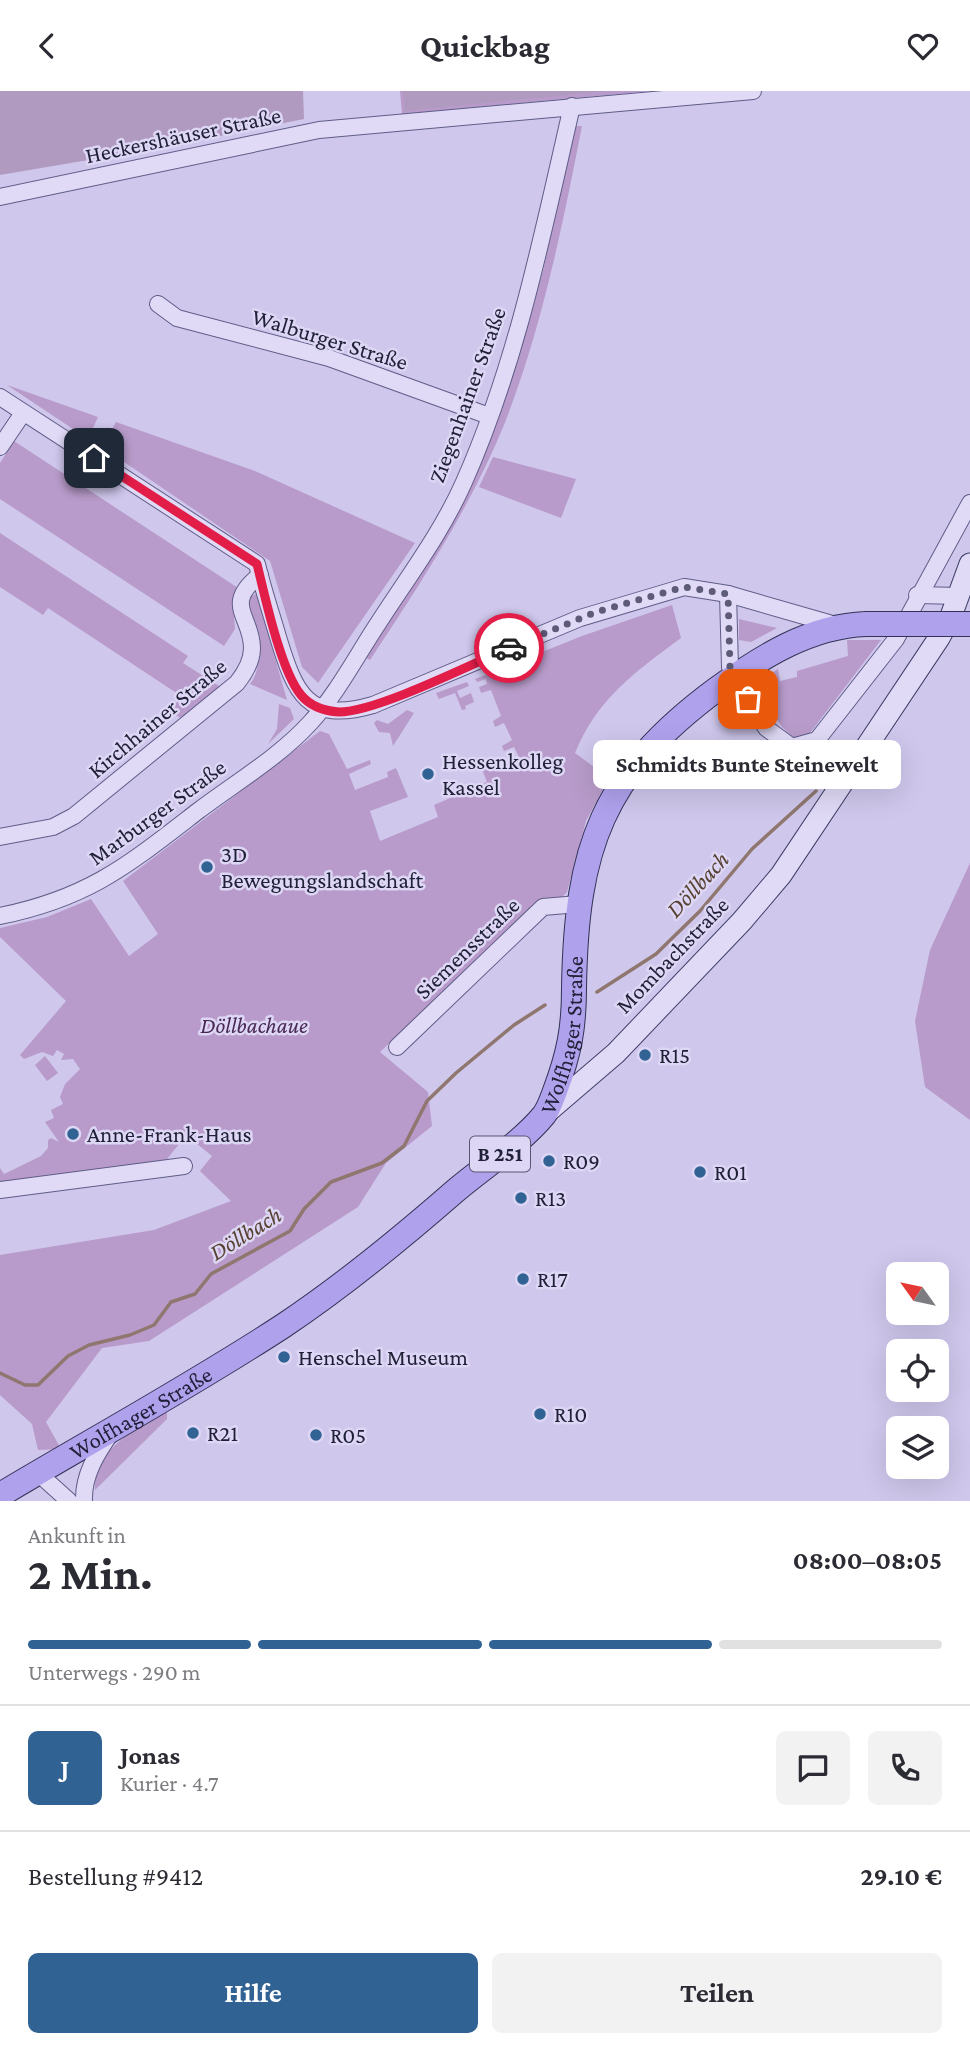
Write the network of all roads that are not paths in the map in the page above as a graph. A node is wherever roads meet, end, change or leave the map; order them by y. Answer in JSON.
{"nodes":[{"id":1,"x":753,"y":91,"type":"edge"},
{"id":2,"x":572,"y":106,"type":"junction"},
{"id":3,"x":0,"y":197,"type":"edge"},
{"id":4,"x":159,"y":304,"type":"dead end"},
{"id":5,"x":0,"y":397,"type":"edge"},
{"id":6,"x":23,"y":413,"type":"junction"},
{"id":7,"x":489,"y":416,"type":"junction"},
{"id":8,"x":0,"y":447,"type":"edge"},
{"id":9,"x":970,"y":503,"type":"edge"},
{"id":10,"x":970,"y":564,"type":"edge"},
{"id":11,"x":260,"y":575,"type":"junction"},
{"id":12,"x":728,"y":594,"type":"junction"},
{"id":13,"x":917,"y":595,"type":"junction"},
{"id":14,"x":959,"y":596,"type":"junction"},
{"id":15,"x":970,"y":624,"type":"edge"},
{"id":16,"x":841,"y":627,"type":"junction"},
{"id":17,"x":735,"y":676,"type":"junction"},
{"id":18,"x":321,"y":709,"type":"junction"},
{"id":19,"x":0,"y":837,"type":"edge"},
{"id":20,"x":578,"y":904,"type":"junction"},
{"id":21,"x":0,"y":916,"type":"edge"},
{"id":22,"x":397,"y":1047,"type":"dead end"},
{"id":23,"x":570,"y":1051,"type":"junction"},
{"id":24,"x":608,"y":1060,"type":"junction"},
{"id":25,"x":546,"y":1113,"type":"junction"},
{"id":26,"x":184,"y":1166,"type":"dead end"},
{"id":27,"x":0,"y":1190,"type":"edge"},
{"id":28,"x":115,"y":1429,"type":"junction"},
{"id":29,"x":38,"y":1473,"type":"junction"},
{"id":30,"x":0,"y":1495,"type":"edge"},
{"id":31,"x":69,"y":1501,"type":"edge"},
{"id":32,"x":84,"y":1501,"type":"edge"}],
"edges":[{"from":1,"to":2,"type":"street","name":"Heckershäuser Straße"},
{"from":2,"to":3,"type":"street","name":"Heckershäuser Straße"},
{"from":2,"to":7,"type":"street","name":"Ziegenhainer Straße"},
{"from":4,"to":7,"type":"street","name":"Walburger Straße"},
{"from":5,"to":6,"type":"street"},
{"from":6,"to":8,"type":"street"},
{"from":6,"to":11,"type":"street"},
{"from":7,"to":18,"type":"street","name":"Ziegenhainer Straße"},
{"from":9,"to":13,"type":"street"},
{"from":10,"to":14,"type":"street","name":"Mombachstraße"},
{"from":11,"to":18,"type":"street"},
{"from":11,"to":19,"type":"street","name":"Kirchhainer Straße"},
{"from":12,"to":16,"type":"street"},
{"from":12,"to":17,"type":"street"},
{"from":12,"to":18,"type":"street"},
{"from":13,"to":14,"type":"street"},
{"from":13,"to":17,"type":"street"},
{"from":14,"to":24,"type":"street","name":"Mombachstraße"},
{"from":15,"to":16,"type":"main road","name":"Wolfhager Straße","number":"B 251","bridge":true},
{"from":16,"to":17,"type":"main road","name":"Wolfhager Straße","number":"B 251"},
{"from":17,"to":20,"type":"main road","name":"Wolfhager Straße","number":"B 251"},
{"from":18,"to":21,"type":"street","name":"Marburger Straße"},
{"from":20,"to":22,"type":"street","name":"Siemensstraße"},
{"from":20,"to":23,"type":"main road","name":"Wolfhager Straße","number":"B 251"},
{"from":23,"to":24,"type":"street"},
{"from":23,"to":25,"type":"main road","name":"Wolfhager Straße","number":"B 251"},
{"from":24,"to":25,"type":"street","name":"Mombachstraße"},
{"from":25,"to":28,"type":"main road","name":"Wolfhager Straße","number":"B 251"},
{"from":26,"to":27,"type":"street"},
{"from":28,"to":29,"type":"main road","name":"Wolfhager Straße","number":"B 251"},
{"from":28,"to":32,"type":"street"},
{"from":29,"to":30,"type":"main road","name":"Wolfhager Straße","number":"B 251"},
{"from":29,"to":31,"type":"street"}]}
